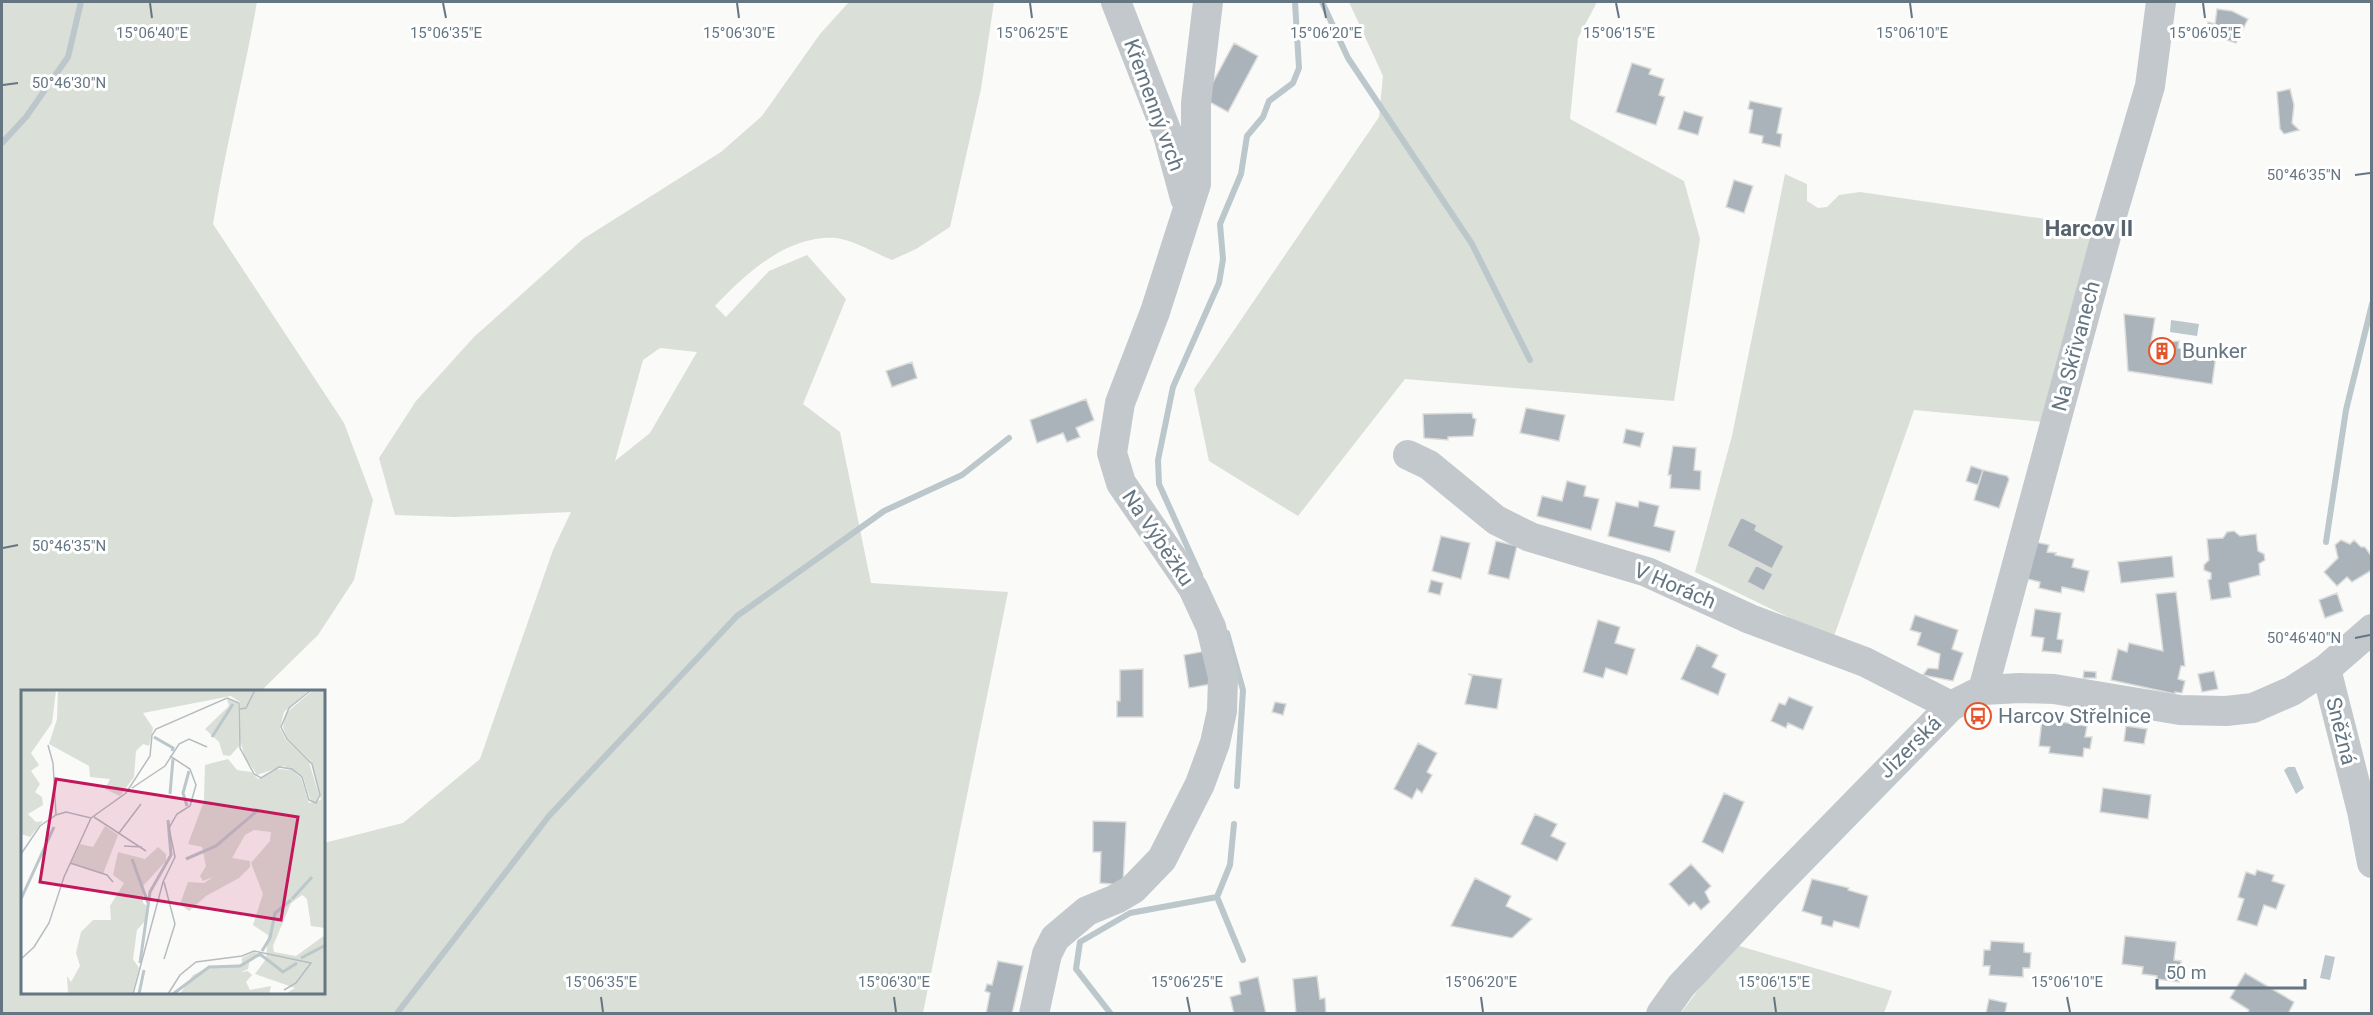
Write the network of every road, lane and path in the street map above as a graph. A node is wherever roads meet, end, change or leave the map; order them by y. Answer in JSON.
{"nodes":[{"id":1,"x":1116,"y":2,"type":"edge"},
{"id":2,"x":1208,"y":2,"type":"edge"},
{"id":3,"x":2161,"y":2,"type":"edge"},
{"id":4,"x":1187,"y":210,"type":"junction"},
{"id":5,"x":1408,"y":455,"type":"dead end"},
{"id":6,"x":2372,"y":629,"type":"edge"},
{"id":7,"x":2326,"y":669,"type":"junction"},
{"id":8,"x":1983,"y":690,"type":"junction"},
{"id":9,"x":1951,"y":706,"type":"junction"},
{"id":10,"x":2372,"y":863,"type":"edge"},
{"id":11,"x":1034,"y":1014,"type":"edge"},
{"id":12,"x":1661,"y":1014,"type":"edge"}],
"edges":[{"from":1,"to":4,"type":"street","name":"Křemenný vrch"},
{"from":2,"to":4,"type":"street","name":"Na Výběžku"},
{"from":3,"to":8,"type":"street","name":"Na Skřivanech"},
{"from":4,"to":11,"type":"street","name":"Na Výběžku"},
{"from":5,"to":9,"type":"street","name":"V Horách"},
{"from":6,"to":7,"type":"street","name":"Jizerská"},
{"from":7,"to":8,"type":"street","name":"Jizerská"},
{"from":7,"to":10,"type":"street","name":"Sněžná"},
{"from":8,"to":9,"type":"street","name":"Jizerská"},
{"from":9,"to":12,"type":"street","name":"Jizerská"}]}
